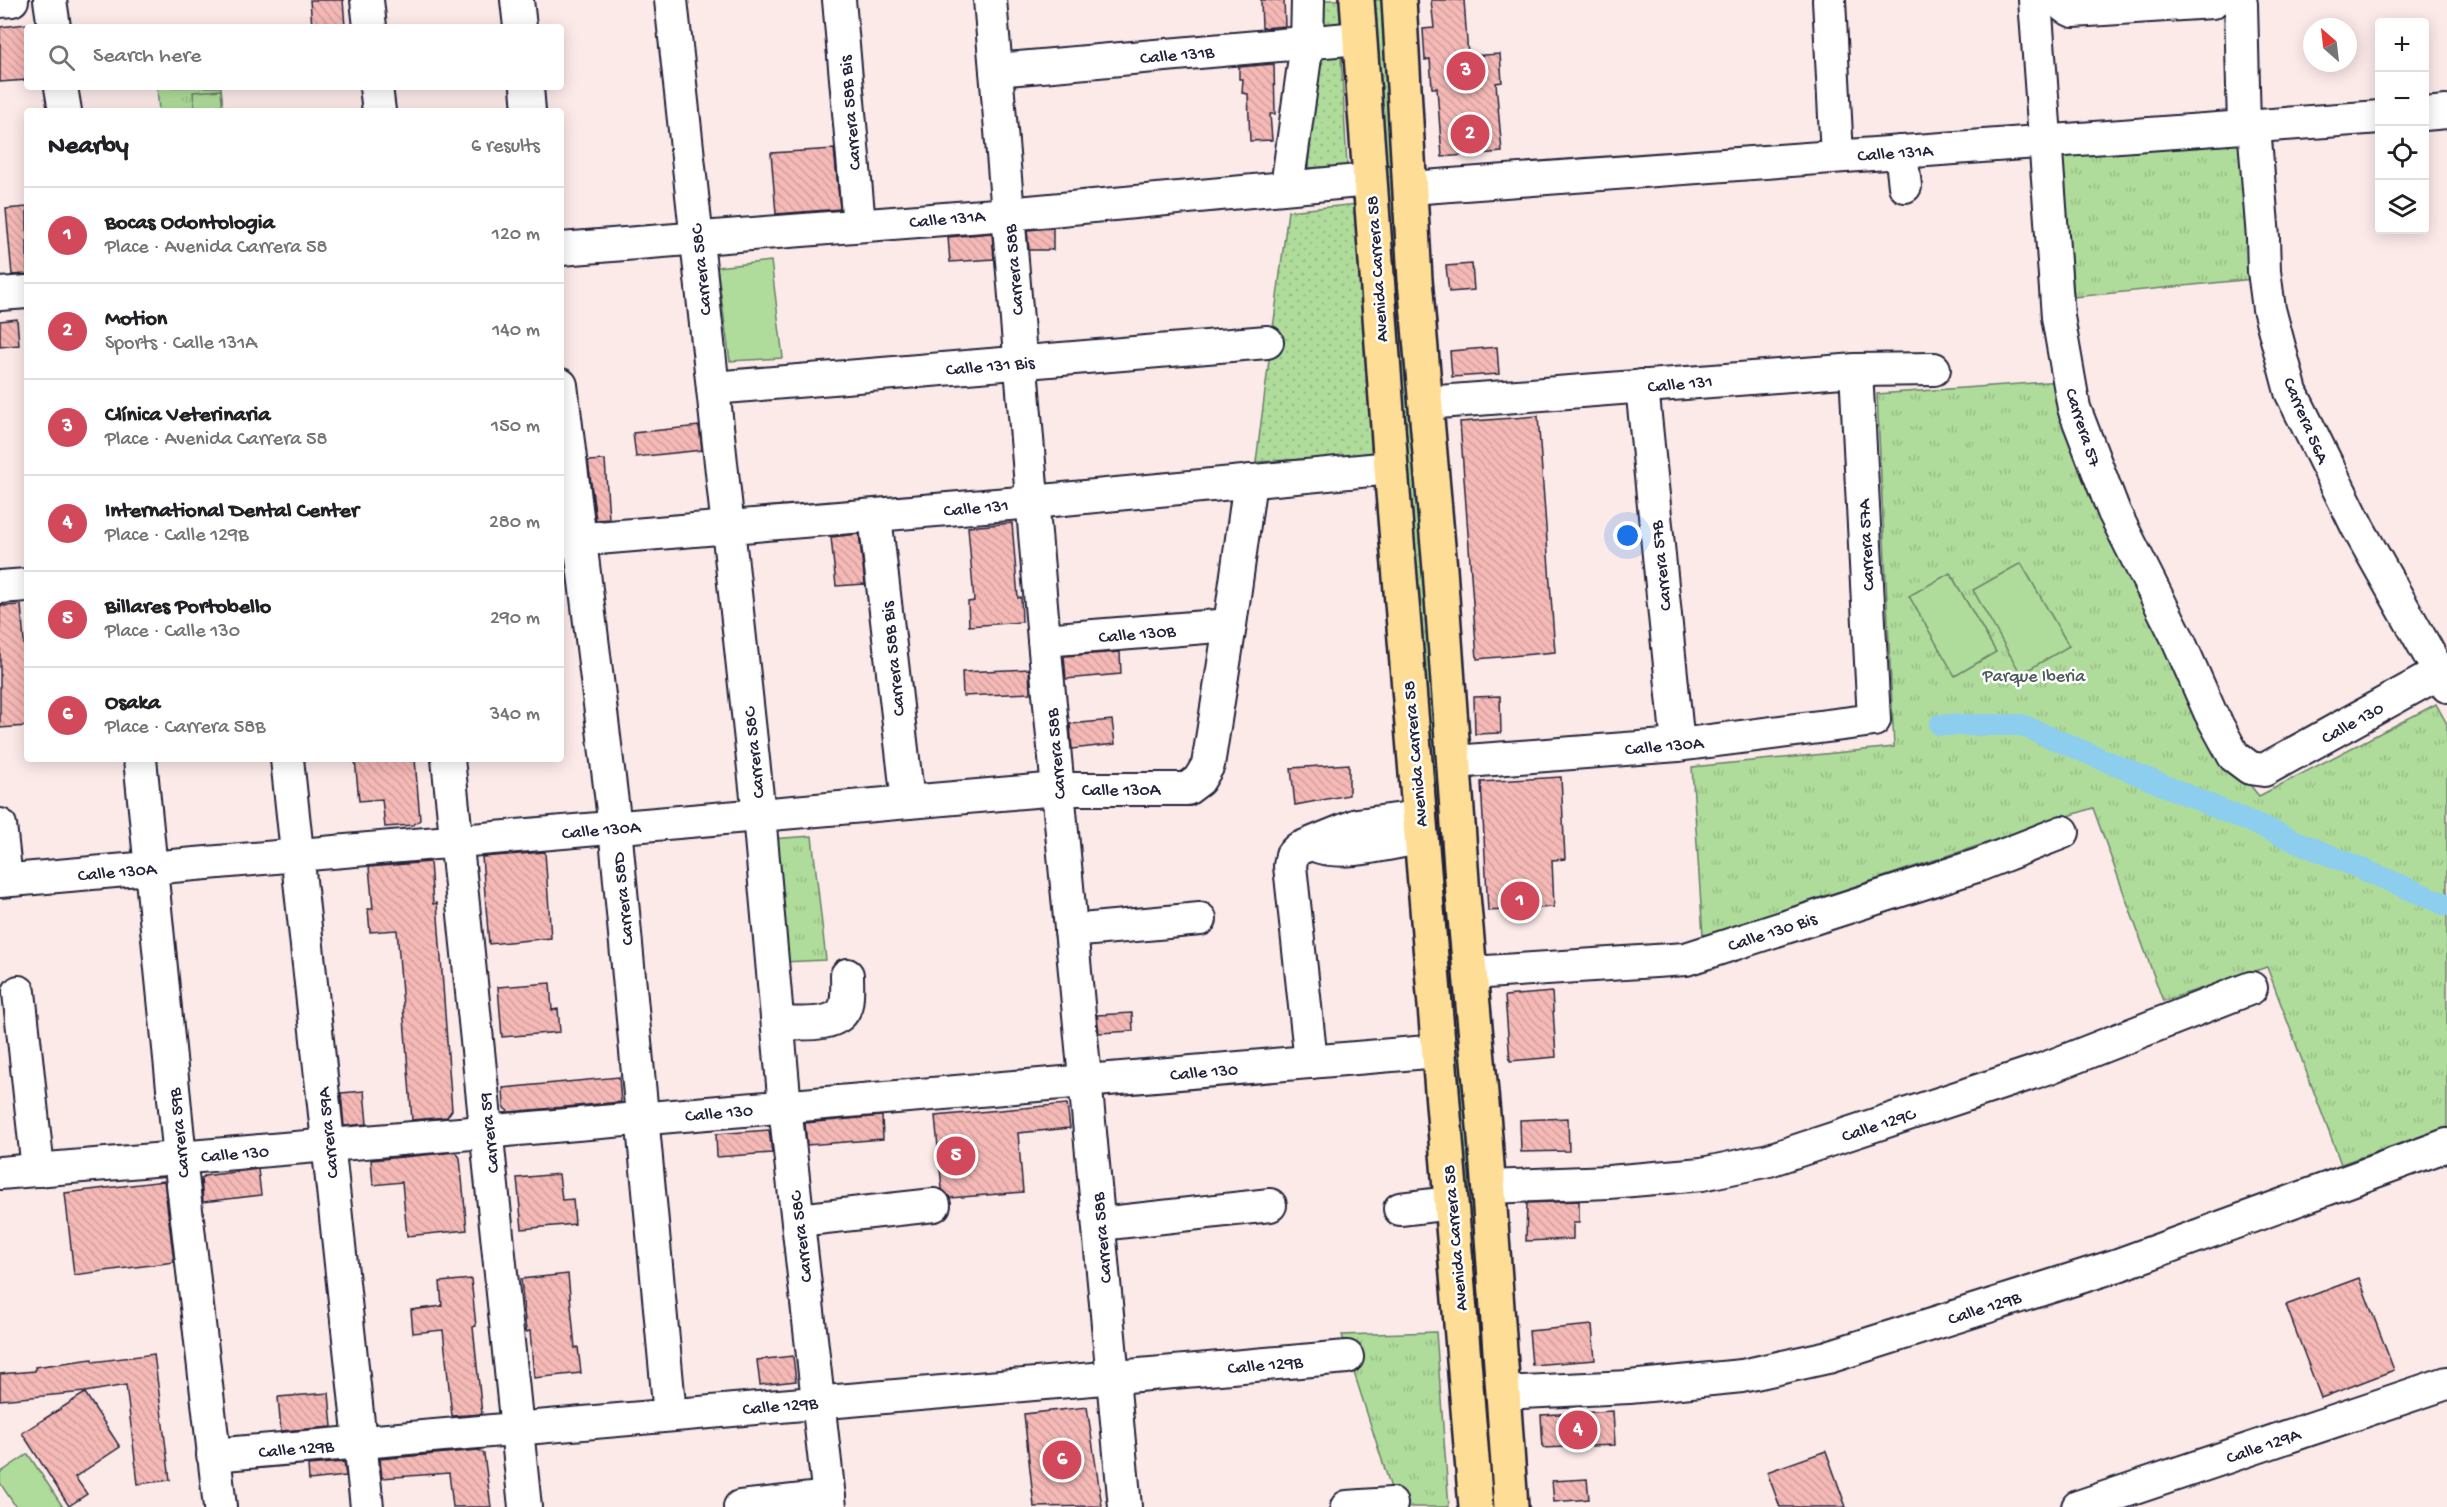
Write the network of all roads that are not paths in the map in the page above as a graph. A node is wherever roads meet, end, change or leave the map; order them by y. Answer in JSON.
{"nodes":[{"id":1,"x":12,"y":0,"type":"edge"},
{"id":2,"x":50,"y":0,"type":"edge"},
{"id":3,"x":367,"y":0,"type":"edge"},
{"id":4,"x":517,"y":0,"type":"edge"},
{"id":5,"x":671,"y":0,"type":"edge"},
{"id":6,"x":839,"y":0,"type":"edge"},
{"id":7,"x":990,"y":0,"type":"edge"},
{"id":8,"x":1308,"y":0,"type":"edge"},
{"id":9,"x":1357,"y":0,"type":"edge"},
{"id":10,"x":1399,"y":0,"type":"edge"},
{"id":11,"x":1829,"y":0,"type":"edge"},
{"id":12,"x":2035,"y":0,"type":"edge"},
{"id":13,"x":2058,"y":0,"type":"edge"},
{"id":14,"x":0,"y":1,"type":"edge"},
{"id":15,"x":54,"y":24,"type":"edge"},
{"id":16,"x":370,"y":24,"type":"edge"},
{"id":17,"x":520,"y":24,"type":"edge"},
{"id":18,"x":1359,"y":38,"type":"junction"},
{"id":19,"x":1307,"y":42,"type":"junction"},
{"id":20,"x":996,"y":70,"type":"junction"},
{"id":21,"x":61,"y":90,"type":"edge"},
{"id":22,"x":376,"y":90,"type":"edge"},
{"id":23,"x":527,"y":90,"type":"edge"},
{"id":24,"x":64,"y":108,"type":"edge"},
{"id":25,"x":379,"y":108,"type":"edge"},
{"id":26,"x":530,"y":108,"type":"edge"},
{"id":27,"x":2447,"y":112,"type":"edge"},
{"id":28,"x":2429,"y":114,"type":"edge"},
{"id":29,"x":2375,"y":117,"type":"edge"},
{"id":30,"x":2254,"y":126,"type":"junction"},
{"id":31,"x":2047,"y":141,"type":"junction"},
{"id":32,"x":1901,"y":152,"type":"junction"},
{"id":33,"x":1837,"y":156,"type":"junction"},
{"id":34,"x":1369,"y":180,"type":"junction"},
{"id":35,"x":1905,"y":186,"type":"dead end"},
{"id":36,"x":1287,"y":188,"type":"junction"},
{"id":37,"x":1410,"y":188,"type":"junction"},
{"id":38,"x":1008,"y":214,"type":"junction"},
{"id":39,"x":860,"y":225,"type":"junction"},
{"id":40,"x":697,"y":238,"type":"junction"},
{"id":41,"x":564,"y":249,"type":"edge"},
{"id":42,"x":24,"y":292,"type":"edge"},
{"id":43,"x":0,"y":294,"type":"edge"},
{"id":44,"x":1267,"y":342,"type":"dead end"},
{"id":45,"x":1021,"y":362,"type":"junction"},
{"id":46,"x":1934,"y":369,"type":"dead end"},
{"id":47,"x":1856,"y":370,"type":"junction"},
{"id":48,"x":1642,"y":386,"type":"junction"},
{"id":49,"x":713,"y":388,"type":"junction"},
{"id":50,"x":1426,"y":403,"type":"junction"},
{"id":51,"x":564,"y":437,"type":"edge"},
{"id":52,"x":1391,"y":468,"type":"junction"},
{"id":53,"x":1250,"y":481,"type":"junction"},
{"id":54,"x":1032,"y":502,"type":"junction"},
{"id":55,"x":875,"y":516,"type":"junction"},
{"id":56,"x":728,"y":526,"type":"junction"},
{"id":57,"x":570,"y":540,"type":"edge"},
{"id":58,"x":24,"y":585,"type":"edge"},
{"id":59,"x":0,"y":587,"type":"edge"},
{"id":60,"x":1230,"y":625,"type":"junction"},
{"id":61,"x":1044,"y":640,"type":"junction"},
{"id":62,"x":2443,"y":679,"type":"edge"},
{"id":63,"x":1874,"y":720,"type":"joint"},
{"id":64,"x":1678,"y":745,"type":"junction"},
{"id":65,"x":140,"y":762,"type":"edge"},
{"id":66,"x":287,"y":762,"type":"edge"},
{"id":67,"x":448,"y":762,"type":"edge"},
{"id":68,"x":1454,"y":762,"type":"junction"},
{"id":69,"x":2264,"y":770,"type":"joint"},
{"id":70,"x":1058,"y":789,"type":"junction"},
{"id":71,"x":908,"y":802,"type":"junction"},
{"id":72,"x":759,"y":815,"type":"junction"},
{"id":73,"x":0,"y":825,"type":"edge"},
{"id":74,"x":615,"y":827,"type":"junction"},
{"id":75,"x":1420,"y":828,"type":"junction"},
{"id":76,"x":2063,"y":832,"type":"dead end"},
{"id":77,"x":457,"y":841,"type":"junction"},
{"id":78,"x":297,"y":855,"type":"junction"},
{"id":79,"x":152,"y":868,"type":"junction"},
{"id":80,"x":3,"y":880,"type":"edge"},
{"id":81,"x":1200,"y":919,"type":"dead end"},
{"id":82,"x":1071,"y":931,"type":"junction"},
{"id":83,"x":1471,"y":974,"type":"junction"},
{"id":84,"x":847,"y":975,"type":"dead end"},
{"id":85,"x":2251,"y":988,"type":"dead end"},
{"id":86,"x":19,"y":992,"type":"dead end"},
{"id":87,"x":778,"y":1023,"type":"junction"},
{"id":88,"x":1439,"y":1051,"type":"junction"},
{"id":89,"x":1311,"y":1062,"type":"junction"},
{"id":90,"x":1085,"y":1081,"type":"junction"},
{"id":91,"x":785,"y":1107,"type":"junction"},
{"id":92,"x":643,"y":1119,"type":"junction"},
{"id":93,"x":488,"y":1132,"type":"junction"},
{"id":94,"x":329,"y":1145,"type":"junction"},
{"id":95,"x":2447,"y":1145,"type":"edge"},
{"id":96,"x":180,"y":1158,"type":"junction"},
{"id":97,"x":38,"y":1170,"type":"junction"},
{"id":98,"x":0,"y":1173,"type":"edge"},
{"id":99,"x":1489,"y":1188,"type":"junction"},
{"id":100,"x":1452,"y":1203,"type":"junction"},
{"id":101,"x":934,"y":1205,"type":"dead end"},
{"id":102,"x":1270,"y":1205,"type":"dead end"},
{"id":103,"x":1400,"y":1209,"type":"dead end"},
{"id":104,"x":798,"y":1220,"type":"junction"},
{"id":105,"x":1100,"y":1224,"type":"junction"},
{"id":106,"x":1347,"y":1358,"type":"dead end"},
{"id":107,"x":1114,"y":1376,"type":"junction"},
{"id":108,"x":2447,"y":1383,"type":"edge"},
{"id":109,"x":1503,"y":1393,"type":"junction"},
{"id":110,"x":819,"y":1402,"type":"junction"},
{"id":111,"x":670,"y":1415,"type":"junction"},
{"id":112,"x":518,"y":1428,"type":"junction"},
{"id":113,"x":360,"y":1442,"type":"junction"},
{"id":114,"x":213,"y":1455,"type":"junction"},
{"id":115,"x":829,"y":1502,"type":"edge"},
{"id":116,"x":1391,"y":1504,"type":"dead end"},
{"id":117,"x":220,"y":1507,"type":"edge"},
{"id":118,"x":367,"y":1507,"type":"edge"},
{"id":119,"x":525,"y":1507,"type":"edge"},
{"id":120,"x":740,"y":1507,"type":"edge"},
{"id":121,"x":1125,"y":1507,"type":"edge"},
{"id":122,"x":1347,"y":1507,"type":"edge"},
{"id":123,"x":1476,"y":1507,"type":"edge"},
{"id":124,"x":1511,"y":1507,"type":"edge"},
{"id":125,"x":2078,"y":1507,"type":"edge"}],
"edges":[{"from":1,"to":14,"type":"street"},
{"from":2,"to":15,"type":"street"},
{"from":3,"to":16,"type":"street"},
{"from":4,"to":17,"type":"street"},
{"from":5,"to":40,"type":"street","name":"Carrera 58C"},
{"from":6,"to":39,"type":"street","name":"Carrera 58B Bis"},
{"from":7,"to":20,"type":"street","name":"Carrera 58B"},
{"from":8,"to":19,"type":"street"},
{"from":9,"to":18,"type":"main road","name":"Avenida Carrera 58"},
{"from":10,"to":37,"type":"main road","name":"Avenida Carrera 58"},
{"from":11,"to":33,"type":"street"},
{"from":12,"to":31,"type":"street","name":"Carrera 57"},
{"from":13,"to":30,"type":"street","name":"Carrera 56A"},
{"from":18,"to":19,"type":"street","name":"Calle 131B"},
{"from":18,"to":34,"type":"main road","name":"Avenida Carrera 58"},
{"from":19,"to":20,"type":"street","name":"Calle 131B"},
{"from":19,"to":36,"type":"street"},
{"from":20,"to":38,"type":"street","name":"Carrera 58B"},
{"from":21,"to":24,"type":"street"},
{"from":22,"to":25,"type":"street"},
{"from":23,"to":26,"type":"street"},
{"from":27,"to":28,"type":"street"},
{"from":29,"to":30,"type":"street","name":"Calle 131A"},
{"from":30,"to":31,"type":"street","name":"Calle 131A"},
{"from":30,"to":62,"type":"street","name":"Carrera 56A"},
{"from":31,"to":32,"type":"street","name":"Calle 131A"},
{"from":31,"to":69,"type":"street","name":"Carrera 57"},
{"from":32,"to":33,"type":"street","name":"Calle 131A"},
{"from":32,"to":35,"type":"street"},
{"from":33,"to":37,"type":"street","name":"Calle 131A"},
{"from":34,"to":36,"type":"street","name":"Calle 131A"},
{"from":34,"to":52,"type":"main road","name":"Avenida Carrera 58"},
{"from":36,"to":38,"type":"street","name":"Calle 131A"},
{"from":37,"to":50,"type":"main road","name":"Avenida Carrera 58"},
{"from":38,"to":39,"type":"street","name":"Calle 131A"},
{"from":38,"to":45,"type":"street","name":"Carrera 58B"},
{"from":39,"to":40,"type":"street","name":"Calle 131A"},
{"from":40,"to":41,"type":"street","name":"Calle 131A"},
{"from":40,"to":49,"type":"street","name":"Carrera 58C"},
{"from":42,"to":43,"type":"street"},
{"from":44,"to":45,"type":"street","name":"Calle 131 Bis"},
{"from":45,"to":49,"type":"street","name":"Calle 131 Bis"},
{"from":45,"to":54,"type":"street","name":"Carrera 58B"},
{"from":46,"to":47,"type":"street","name":"Calle 131"},
{"from":47,"to":48,"type":"street","name":"Calle 131"},
{"from":47,"to":63,"type":"street","name":"Carrera 57A"},
{"from":48,"to":50,"type":"street","name":"Calle 131"},
{"from":48,"to":64,"type":"street","name":"Carrera 57B"},
{"from":49,"to":56,"type":"street","name":"Carrera 58C"},
{"from":50,"to":68,"type":"main road","name":"Avenida Carrera 58"},
{"from":51,"to":57,"type":"street","name":"Carrera 58D"},
{"from":52,"to":53,"type":"street","name":"Calle 131"},
{"from":52,"to":75,"type":"main road","name":"Avenida Carrera 58"},
{"from":53,"to":54,"type":"street","name":"Calle 131"},
{"from":53,"to":60,"type":"street"},
{"from":54,"to":55,"type":"street","name":"Calle 131"},
{"from":54,"to":61,"type":"street","name":"Carrera 58B"},
{"from":55,"to":56,"type":"street","name":"Calle 131"},
{"from":55,"to":71,"type":"street","name":"Carrera 58B Bis"},
{"from":56,"to":57,"type":"street","name":"Calle 131"},
{"from":56,"to":72,"type":"street","name":"Carrera 58C"},
{"from":57,"to":74,"type":"street","name":"Carrera 58D"},
{"from":58,"to":59,"type":"street"},
{"from":60,"to":61,"type":"street","name":"Calle 130B"},
{"from":60,"to":70,"type":"street","name":"Calle 130A"},
{"from":61,"to":70,"type":"street","name":"Carrera 58B"},
{"from":62,"to":69,"type":"street","name":"Calle 130"},
{"from":63,"to":64,"type":"street","name":"Calle 130A"},
{"from":64,"to":68,"type":"street","name":"Calle 130A"},
{"from":65,"to":79,"type":"street","name":"Carrera 59B"},
{"from":66,"to":78,"type":"street","name":"Carrera 59A"},
{"from":67,"to":77,"type":"street","name":"Carrera 59"},
{"from":68,"to":83,"type":"main road","name":"Avenida Carrera 58"},
{"from":70,"to":71,"type":"street","name":"Calle 130A"},
{"from":70,"to":82,"type":"street","name":"Carrera 58B"},
{"from":71,"to":72,"type":"street","name":"Calle 130A"},
{"from":72,"to":74,"type":"street","name":"Calle 130A"},
{"from":72,"to":87,"type":"street","name":"Carrera 58C"},
{"from":73,"to":80,"type":"street"},
{"from":74,"to":77,"type":"street","name":"Calle 130A"},
{"from":74,"to":92,"type":"street","name":"Carrera 58D"},
{"from":75,"to":88,"type":"main road","name":"Avenida Carrera 58"},
{"from":75,"to":89,"type":"street"},
{"from":76,"to":83,"type":"street","name":"Calle 130 Bis"},
{"from":77,"to":78,"type":"street","name":"Calle 130A"},
{"from":77,"to":93,"type":"street","name":"Carrera 59"},
{"from":78,"to":79,"type":"street","name":"Calle 130A"},
{"from":78,"to":94,"type":"street","name":"Carrera 59A"},
{"from":79,"to":80,"type":"street","name":"Calle 130A"},
{"from":79,"to":96,"type":"street","name":"Carrera 59B"},
{"from":81,"to":82,"type":"street"},
{"from":82,"to":90,"type":"street","name":"Carrera 58B"},
{"from":83,"to":99,"type":"main road","name":"Avenida Carrera 58"},
{"from":84,"to":87,"type":"street"},
{"from":85,"to":99,"type":"street","name":"Calle 129C"},
{"from":86,"to":97,"type":"street"},
{"from":87,"to":91,"type":"street","name":"Carrera 58C"},
{"from":88,"to":89,"type":"street","name":"Calle 130"},
{"from":88,"to":100,"type":"main road","name":"Avenida Carrera 58"},
{"from":89,"to":90,"type":"street","name":"Calle 130"},
{"from":90,"to":91,"type":"street","name":"Calle 130"},
{"from":90,"to":105,"type":"street","name":"Carrera 58B"},
{"from":91,"to":92,"type":"street","name":"Calle 130"},
{"from":91,"to":104,"type":"street","name":"Carrera 58C"},
{"from":92,"to":93,"type":"street","name":"Calle 130"},
{"from":92,"to":111,"type":"street","name":"Carrera 58D"},
{"from":93,"to":94,"type":"street","name":"Calle 130"},
{"from":93,"to":112,"type":"street","name":"Carrera 59"},
{"from":94,"to":96,"type":"street","name":"Calle 130"},
{"from":94,"to":113,"type":"street","name":"Carrera 59A"},
{"from":95,"to":109,"type":"street","name":"Calle 129B"},
{"from":96,"to":97,"type":"street","name":"Calle 130"},
{"from":96,"to":114,"type":"street","name":"Carrera 59B"},
{"from":97,"to":98,"type":"street","name":"Calle 130"},
{"from":99,"to":109,"type":"main road","name":"Avenida Carrera 58"},
{"from":100,"to":103,"type":"street"},
{"from":100,"to":123,"type":"main road","name":"Avenida Carrera 58"},
{"from":101,"to":104,"type":"street"},
{"from":102,"to":105,"type":"street"},
{"from":104,"to":110,"type":"street","name":"Carrera 58C"},
{"from":105,"to":107,"type":"street","name":"Carrera 58B"},
{"from":106,"to":107,"type":"street","name":"Calle 129B"},
{"from":107,"to":110,"type":"street","name":"Calle 129B"},
{"from":107,"to":121,"type":"street","name":"Carrera 58B"},
{"from":108,"to":125,"type":"street","name":"Calle 129A"},
{"from":109,"to":124,"type":"main road","name":"Avenida Carrera 58"},
{"from":110,"to":111,"type":"street","name":"Calle 129B"},
{"from":110,"to":115,"type":"street","name":"Carrera 58C"},
{"from":111,"to":112,"type":"street","name":"Calle 129B"},
{"from":112,"to":113,"type":"street","name":"Calle 129B"},
{"from":112,"to":119,"type":"street","name":"Carrera 59"},
{"from":113,"to":114,"type":"street","name":"Calle 129B"},
{"from":113,"to":118,"type":"street","name":"Carrera 59A"},
{"from":114,"to":117,"type":"street","name":"Carrera 59B"},
{"from":115,"to":120,"type":"street"},
{"from":116,"to":122,"type":"street"}]}
